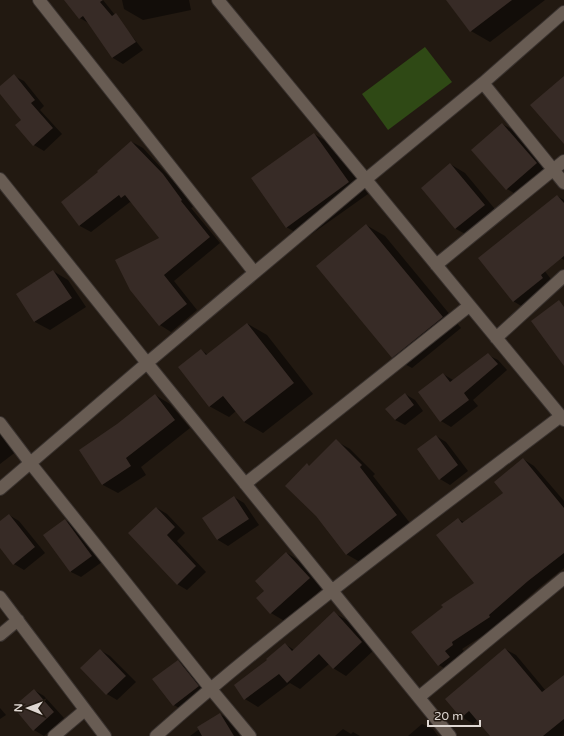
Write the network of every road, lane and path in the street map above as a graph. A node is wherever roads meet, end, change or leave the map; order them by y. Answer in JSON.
{"nodes":[{"id":1,"x":39,"y":0,"type":"edge"},
{"id":2,"x":218,"y":0,"type":"edge"},
{"id":3,"x":564,"y":12,"type":"edge"},
{"id":4,"x":483,"y":83,"type":"junction"},
{"id":5,"x":564,"y":161,"type":"edge"},
{"id":6,"x":553,"y":170,"type":"junction"},
{"id":7,"x":0,"y":179,"type":"edge"},
{"id":8,"x":365,"y":180,"type":"junction"},
{"id":9,"x":564,"y":183,"type":"edge"},
{"id":10,"x":436,"y":265,"type":"junction"},
{"id":11,"x":254,"y":272,"type":"junction"},
{"id":12,"x":564,"y":276,"type":"edge"},
{"id":13,"x":469,"y":306,"type":"junction"},
{"id":14,"x":496,"y":338,"type":"junction"},
{"id":15,"x":147,"y":363,"type":"junction"},
{"id":16,"x":563,"y":418,"type":"edge"},
{"id":17,"x":0,"y":423,"type":"edge"},
{"id":18,"x":31,"y":464,"type":"junction"},
{"id":19,"x":246,"y":484,"type":"junction"},
{"id":20,"x":0,"y":490,"type":"edge"},
{"id":21,"x":564,"y":578,"type":"edge"},
{"id":22,"x":332,"y":590,"type":"junction"},
{"id":23,"x":0,"y":597,"type":"edge"},
{"id":24,"x":18,"y":620,"type":"junction"},
{"id":25,"x":0,"y":635,"type":"edge"},
{"id":26,"x":210,"y":688,"type":"junction"},
{"id":27,"x":419,"y":697,"type":"junction"},
{"id":28,"x":85,"y":710,"type":"junction"},
{"id":29,"x":54,"y":736,"type":"edge"},
{"id":30,"x":105,"y":736,"type":"edge"},
{"id":31,"x":156,"y":736,"type":"edge"},
{"id":32,"x":250,"y":736,"type":"edge"},
{"id":33,"x":450,"y":736,"type":"edge"}],
"edges":[{"from":1,"to":11,"type":"street"},
{"from":2,"to":8,"type":"street"},
{"from":3,"to":4,"type":"street"},
{"from":4,"to":6,"type":"street"},
{"from":4,"to":8,"type":"street"},
{"from":5,"to":6,"type":"street"},
{"from":6,"to":9,"type":"street"},
{"from":6,"to":10,"type":"street"},
{"from":7,"to":15,"type":"street"},
{"from":8,"to":10,"type":"street"},
{"from":8,"to":11,"type":"street"},
{"from":10,"to":13,"type":"street"},
{"from":11,"to":15,"type":"street"},
{"from":12,"to":14,"type":"street"},
{"from":13,"to":14,"type":"street"},
{"from":13,"to":19,"type":"street"},
{"from":14,"to":16,"type":"street"},
{"from":15,"to":18,"type":"street"},
{"from":15,"to":19,"type":"street"},
{"from":16,"to":22,"type":"street"},
{"from":17,"to":18,"type":"street"},
{"from":18,"to":20,"type":"street"},
{"from":18,"to":26,"type":"street"},
{"from":19,"to":22,"type":"street"},
{"from":21,"to":27,"type":"street"},
{"from":22,"to":26,"type":"street"},
{"from":22,"to":27,"type":"street"},
{"from":23,"to":24,"type":"street"},
{"from":24,"to":25,"type":"street"},
{"from":24,"to":28,"type":"street"},
{"from":26,"to":31,"type":"street"},
{"from":26,"to":32,"type":"street"},
{"from":27,"to":33,"type":"street"},
{"from":28,"to":29,"type":"street"},
{"from":28,"to":30,"type":"street"}]}
